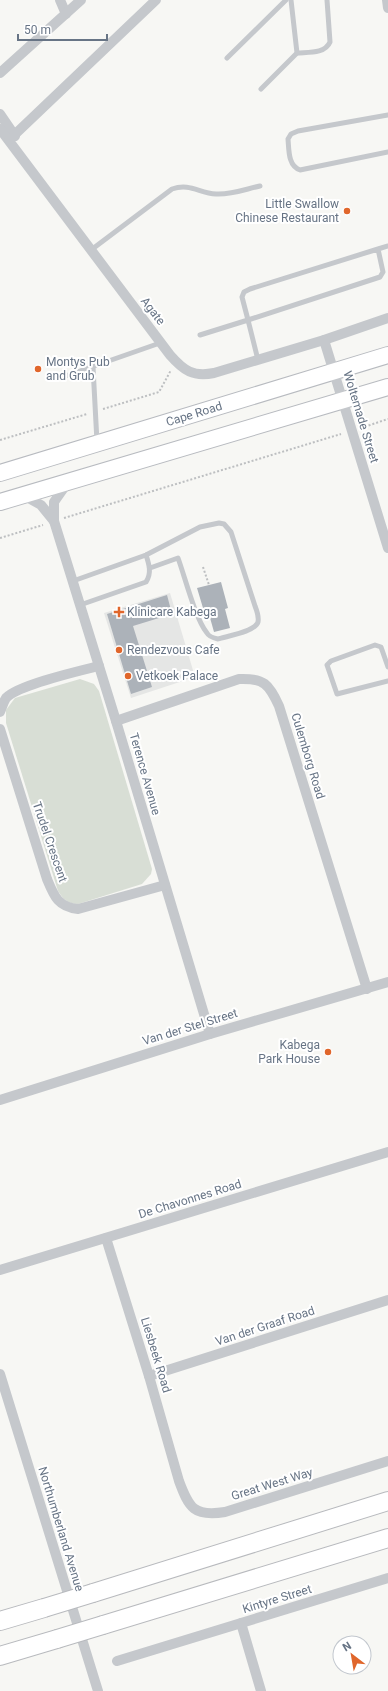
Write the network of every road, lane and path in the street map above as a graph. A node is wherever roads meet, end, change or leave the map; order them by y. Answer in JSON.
{"nodes":[{"id":1,"x":60,"y":0,"type":"edge"},
{"id":2,"x":81,"y":0,"type":"edge"},
{"id":3,"x":156,"y":0,"type":"edge"},
{"id":4,"x":286,"y":0,"type":"edge"},
{"id":5,"x":291,"y":0,"type":"edge"},
{"id":6,"x":327,"y":0,"type":"edge"},
{"id":7,"x":387,"y":0,"type":"edge"},
{"id":8,"x":388,"y":8,"type":"edge"},
{"id":9,"x":66,"y":14,"type":"junction"},
{"id":10,"x":296,"y":53,"type":"junction"},
{"id":11,"x":227,"y":58,"type":"dead end"},
{"id":12,"x":0,"y":73,"type":"edge"},
{"id":13,"x":261,"y":89,"type":"dead end"},
{"id":14,"x":0,"y":114,"type":"edge"},
{"id":15,"x":388,"y":115,"type":"edge"},
{"id":16,"x":0,"y":129,"type":"edge"},
{"id":17,"x":12,"y":138,"type":"junction"},
{"id":18,"x":388,"y":152,"type":"edge"},
{"id":19,"x":260,"y":186,"type":"dead end"},
{"id":20,"x":388,"y":246,"type":"edge"},
{"id":21,"x":378,"y":249,"type":"junction"},
{"id":22,"x":91,"y":250,"type":"junction"},
{"id":23,"x":388,"y":318,"type":"edge"},
{"id":24,"x":248,"y":320,"type":"junction"},
{"id":25,"x":200,"y":335,"type":"dead end"},
{"id":26,"x":324,"y":340,"type":"junction"},
{"id":27,"x":160,"y":343,"type":"junction"},
{"id":28,"x":388,"y":355,"type":"edge"},
{"id":29,"x":258,"y":360,"type":"junction"},
{"id":30,"x":92,"y":367,"type":"junction"},
{"id":31,"x":333,"y":372,"type":"junction"},
{"id":32,"x":57,"y":379,"type":"dead end"},
{"id":33,"x":388,"y":388,"type":"edge"},
{"id":34,"x":342,"y":402,"type":"junction"},
{"id":35,"x":388,"y":419,"type":"edge"},
{"id":36,"x":351,"y":431,"type":"junction"},
{"id":37,"x":98,"y":443,"type":"junction"},
{"id":38,"x":0,"y":473,"type":"edge"},
{"id":39,"x":70,"y":481,"type":"junction"},
{"id":40,"x":23,"y":495,"type":"junction"},
{"id":41,"x":0,"y":502,"type":"edge"},
{"id":42,"x":54,"y":522,"type":"junction"},
{"id":43,"x":0,"y":538,"type":"edge"},
{"id":44,"x":388,"y":548,"type":"edge"},
{"id":45,"x":146,"y":555,"type":"junction"},
{"id":46,"x":203,"y":567,"type":"dead end"},
{"id":47,"x":150,"y":568,"type":"junction"},
{"id":48,"x":73,"y":581,"type":"junction"},
{"id":49,"x":209,"y":585,"type":"dead end"},
{"id":50,"x":80,"y":605,"type":"junction"},
{"id":51,"x":99,"y":666,"type":"junction"},
{"id":52,"x":388,"y":666,"type":"edge"},
{"id":53,"x":388,"y":681,"type":"edge"},
{"id":54,"x":0,"y":712,"type":"edge"},
{"id":55,"x":116,"y":721,"type":"junction"},
{"id":56,"x":0,"y":729,"type":"edge"},
{"id":57,"x":164,"y":885,"type":"junction"},
{"id":58,"x":388,"y":982,"type":"edge"},
{"id":59,"x":367,"y":989,"type":"junction"},
{"id":60,"x":210,"y":1034,"type":"junction"},
{"id":61,"x":0,"y":1100,"type":"edge"},
{"id":62,"x":388,"y":1152,"type":"edge"},
{"id":63,"x":106,"y":1238,"type":"junction"},
{"id":64,"x":0,"y":1270,"type":"edge"},
{"id":65,"x":388,"y":1300,"type":"edge"},
{"id":66,"x":0,"y":1374,"type":"edge"},
{"id":67,"x":150,"y":1376,"type":"junction"},
{"id":68,"x":388,"y":1461,"type":"edge"},
{"id":69,"x":179,"y":1481,"type":"joint"},
{"id":70,"x":388,"y":1501,"type":"edge"},
{"id":71,"x":388,"y":1538,"type":"edge"},
{"id":72,"x":388,"y":1578,"type":"edge"},
{"id":73,"x":0,"y":1621,"type":"edge"},
{"id":74,"x":241,"y":1623,"type":"junction"},
{"id":75,"x":0,"y":1656,"type":"edge"},
{"id":76,"x":117,"y":1661,"type":"dead end"},
{"id":77,"x":98,"y":1691,"type":"edge"},
{"id":78,"x":261,"y":1691,"type":"edge"}],
"edges":[{"from":1,"to":9,"type":"street"},
{"from":2,"to":9,"type":"street"},
{"from":3,"to":17,"type":"street"},
{"from":4,"to":11,"type":"lane"},
{"from":5,"to":10,"type":"lane"},
{"from":6,"to":10,"type":"lane"},
{"from":7,"to":8,"type":"street"},
{"from":9,"to":12,"type":"street"},
{"from":10,"to":13,"type":"lane"},
{"from":14,"to":17,"type":"street"},
{"from":15,"to":18,"type":"lane"},
{"from":16,"to":17,"type":"street"},
{"from":17,"to":22,"type":"street","name":"Agate"},
{"from":19,"to":22,"type":"lane"},
{"from":20,"to":21,"type":"lane"},
{"from":21,"to":24,"type":"lane"},
{"from":21,"to":24,"type":"lane"},
{"from":22,"to":27,"type":"street","name":"Agate"},
{"from":23,"to":26,"type":"street","name":"Agate"},
{"from":24,"to":25,"type":"lane"},
{"from":24,"to":29,"type":"lane"},
{"from":26,"to":29,"type":"street","name":"Agate"},
{"from":26,"to":31,"type":"street","name":"Woltemade Street"},
{"from":27,"to":29,"type":"street","name":"Agate"},
{"from":27,"to":30,"type":"lane"},
{"from":28,"to":31,"type":"main road","name":"Cape Road"},
{"from":30,"to":32,"type":"lane"},
{"from":30,"to":37,"type":"lane"},
{"from":31,"to":34,"type":"street","name":"Woltemade Street"},
{"from":31,"to":37,"type":"main road","name":"Cape Road"},
{"from":33,"to":34,"type":"main road"},
{"from":34,"to":36,"type":"street","name":"Woltemade Street"},
{"from":34,"to":39,"type":"main road"},
{"from":35,"to":36,"type":"path"},
{"from":36,"to":42,"type":"path"},
{"from":36,"to":44,"type":"street","name":"Woltemade Street"},
{"from":37,"to":38,"type":"main road","name":"Cape Road"},
{"from":39,"to":40,"type":"main road"},
{"from":39,"to":42,"type":"street","name":"Terence Avenue"},
{"from":40,"to":41,"type":"main road"},
{"from":40,"to":42,"type":"street","name":"Terence Avenue"},
{"from":42,"to":43,"type":"path"},
{"from":42,"to":48,"type":"street","name":"Terence Avenue"},
{"from":45,"to":47,"type":"lane"},
{"from":45,"to":47,"type":"lane"},
{"from":45,"to":48,"type":"lane"},
{"from":46,"to":49,"type":"path"},
{"from":47,"to":50,"type":"lane"},
{"from":48,"to":50,"type":"street","name":"Terence Avenue"},
{"from":50,"to":51,"type":"street","name":"Terence Avenue"},
{"from":51,"to":54,"type":"street"},
{"from":51,"to":55,"type":"street","name":"Terence Avenue"},
{"from":52,"to":53,"type":"lane"},
{"from":55,"to":57,"type":"street","name":"Terence Avenue"},
{"from":55,"to":59,"type":"street","name":"Culemborg Road"},
{"from":56,"to":57,"type":"street","name":"Trudel Crescent"},
{"from":57,"to":60,"type":"street","name":"Terence Avenue"},
{"from":58,"to":59,"type":"street","name":"Van der Stel Street"},
{"from":59,"to":60,"type":"street","name":"Van der Stel Street"},
{"from":60,"to":61,"type":"street","name":"Van der Stel Street"},
{"from":62,"to":63,"type":"street","name":"De Chavonnes Road"},
{"from":63,"to":64,"type":"street","name":"De Chavonnes Road"},
{"from":63,"to":67,"type":"street","name":"Liesbeek Road"},
{"from":65,"to":67,"type":"street","name":"Van der Graaf Road"},
{"from":66,"to":77,"type":"street","name":"Northumberland Avenue"},
{"from":67,"to":69,"type":"street","name":"Liesbeek Road"},
{"from":68,"to":69,"type":"street","name":"Great West Way"},
{"from":70,"to":73,"type":"highway","bridge":true},
{"from":71,"to":75,"type":"highway","bridge":true},
{"from":72,"to":74,"type":"street","name":"Kintyre Street"},
{"from":74,"to":76,"type":"street"},
{"from":74,"to":78,"type":"street","name":"Kintyre Street"}]}
